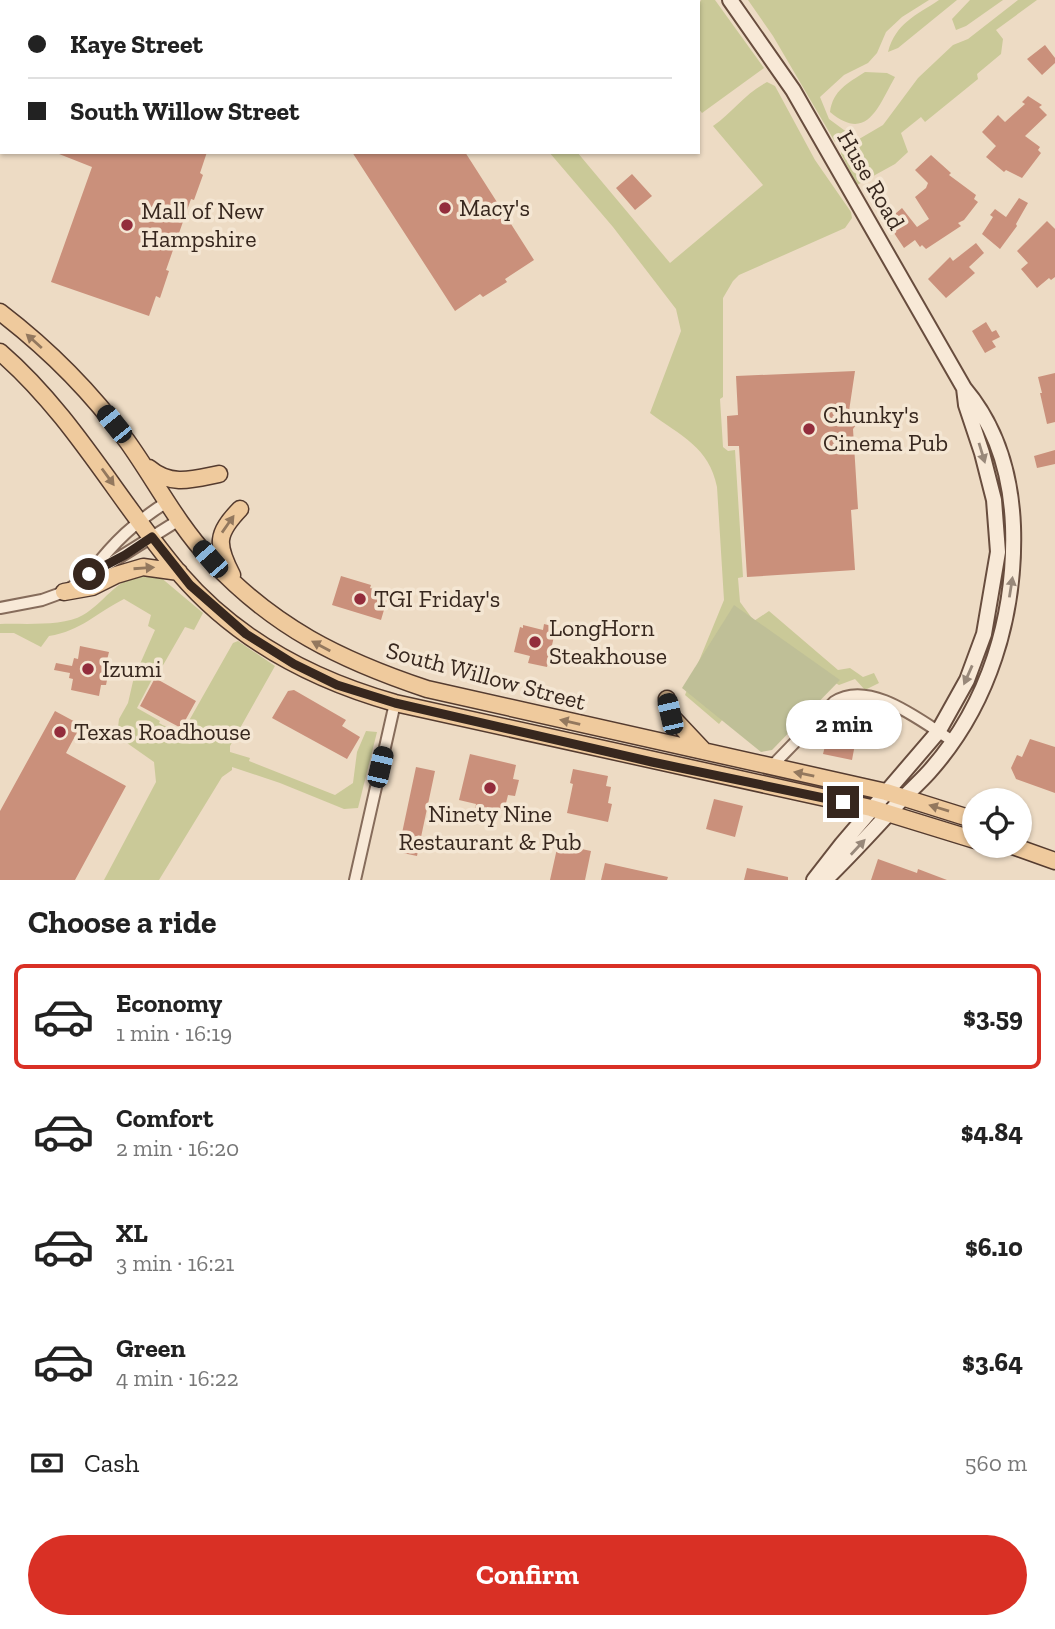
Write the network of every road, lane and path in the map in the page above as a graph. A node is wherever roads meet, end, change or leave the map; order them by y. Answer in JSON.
{"nodes":[{"id":1,"x":730,"y":0,"type":"edge"},
{"id":2,"x":0,"y":312,"type":"edge"},
{"id":3,"x":0,"y":352,"type":"edge"},
{"id":4,"x":964,"y":388,"type":"junction"},
{"id":5,"x":141,"y":461,"type":"junction"},
{"id":6,"x":219,"y":474,"type":"dead end"},
{"id":7,"x":167,"y":502,"type":"junction"},
{"id":8,"x":240,"y":509,"type":"dead end"},
{"id":9,"x":139,"y":519,"type":"junction"},
{"id":10,"x":179,"y":520,"type":"junction"},
{"id":11,"x":152,"y":537,"type":"junction"},
{"id":12,"x":179,"y":572,"type":"junction"},
{"id":13,"x":89,"y":574,"type":"junction"},
{"id":14,"x":237,"y":586,"type":"junction"},
{"id":15,"x":64,"y":592,"type":"junction"},
{"id":16,"x":0,"y":608,"type":"edge"},
{"id":17,"x":667,"y":699,"type":"dead end"},
{"id":18,"x":395,"y":703,"type":"junction"},
{"id":19,"x":937,"y":732,"type":"junction"},
{"id":20,"x":953,"y":741,"type":"junction"},
{"id":21,"x":704,"y":751,"type":"junction"},
{"id":22,"x":771,"y":767,"type":"junction"},
{"id":23,"x":886,"y":792,"type":"junction"},
{"id":24,"x":904,"y":797,"type":"junction"},
{"id":25,"x":872,"y":808,"type":"junction"},
{"id":26,"x":889,"y":813,"type":"junction"},
{"id":27,"x":962,"y":816,"type":"edge"},
{"id":28,"x":962,"y":836,"type":"edge"},
{"id":29,"x":1032,"y":853,"type":"edge"},
{"id":30,"x":1055,"y":861,"type":"edge"},
{"id":31,"x":355,"y":880,"type":"edge"},
{"id":32,"x":814,"y":880,"type":"edge"},
{"id":33,"x":825,"y":880,"type":"edge"}],
"edges":[{"from":1,"to":4,"type":"street","name":"Huse Road"},
{"from":5,"to":2,"type":"main road","name":"South Willow Street","one_way":true},
{"from":3,"to":9,"type":"main road","name":"South Willow Street","one_way":true},
{"from":4,"to":19,"type":"street","name":"Huse Road","one_way":true},
{"from":20,"to":4,"type":"street","name":"Huse Road","one_way":true},
{"from":5,"to":6,"type":"main road"},
{"from":5,"to":7,"type":"main road","name":"South Willow Street"},
{"from":7,"to":9,"type":"street"},
{"from":7,"to":10,"type":"main road","name":"South Willow Street"},
{"from":14,"to":8,"type":"main road","one_way":true},
{"from":9,"to":11,"type":"main road","name":"South Willow Street"},
{"from":9,"to":13,"type":"street"},
{"from":10,"to":11,"type":"street"},
{"from":10,"to":14,"type":"main road","name":"South Willow Street"},
{"from":11,"to":12,"type":"main road","name":"South Willow Street"},
{"from":11,"to":13,"type":"street"},
{"from":15,"to":12,"type":"main road","one_way":true},
{"from":12,"to":18,"type":"main road","name":"South Willow Street"},
{"from":13,"to":15,"type":"street"},
{"from":21,"to":14,"type":"main road","name":"South Willow Street","one_way":true},
{"from":15,"to":16,"type":"street"},
{"from":17,"to":21,"type":"main road"},
{"from":18,"to":25,"type":"main road","name":"South Willow Street"},
{"from":18,"to":31,"type":"street"},
{"from":19,"to":20,"type":"street"},
{"from":19,"to":22,"type":"street"},
{"from":19,"to":23,"type":"street","name":"Huse Road"},
{"from":20,"to":24,"type":"street","name":"Huse Road"},
{"from":21,"to":22,"type":"main road","name":"South Willow Street"},
{"from":23,"to":22,"type":"main road","name":"South Willow Street","one_way":true},
{"from":23,"to":24,"type":"main road","name":"South Willow Street"},
{"from":23,"to":25,"type":"street","name":"Huse Road"},
{"from":24,"to":26,"type":"street","name":"Huse Road"},
{"from":27,"to":24,"type":"main road","name":"South Willow Street","one_way":true},
{"from":25,"to":26,"type":"main road","name":"South Willow Street"},
{"from":25,"to":32,"type":"street","name":"Huse Road"},
{"from":26,"to":28,"type":"main road","name":"South Willow Street"},
{"from":33,"to":26,"type":"street","name":"Huse Road","one_way":true},
{"from":29,"to":30,"type":"main road"}]}
